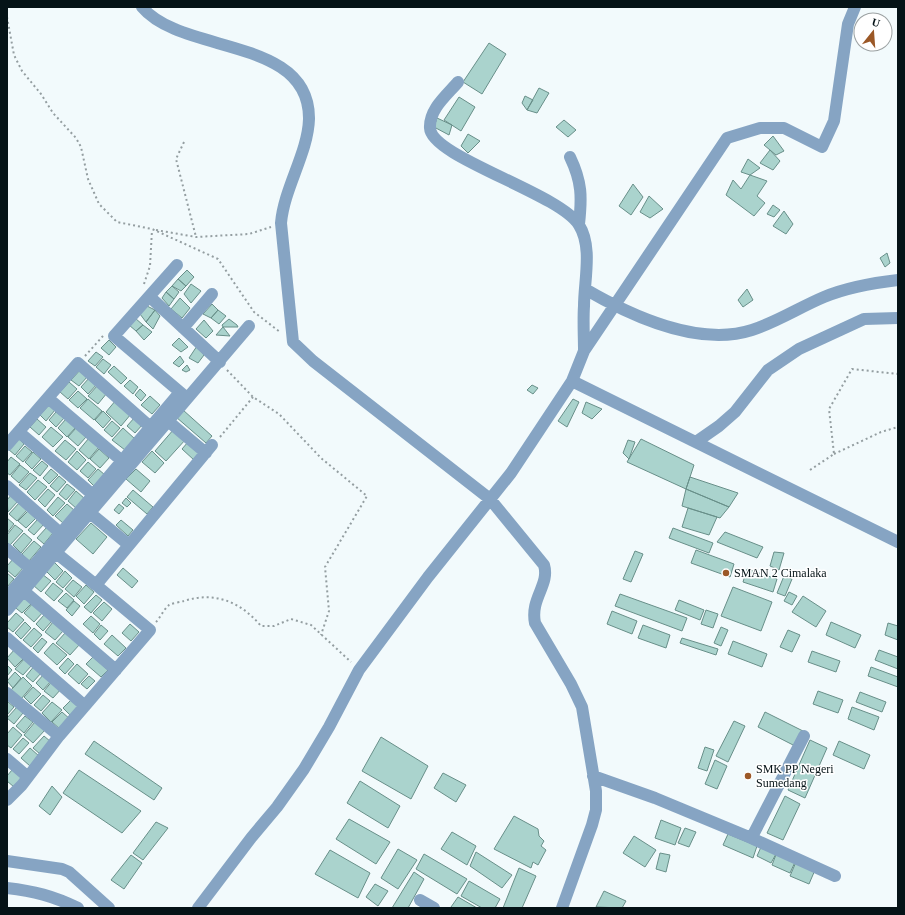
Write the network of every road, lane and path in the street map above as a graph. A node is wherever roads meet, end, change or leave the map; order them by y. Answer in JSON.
{"nodes":[{"id":1,"x":142,"y":7,"type":"edge"},
{"id":2,"x":856,"y":7,"type":"edge"},
{"id":3,"x":7,"y":17,"type":"edge"},
{"id":4,"x":458,"y":82,"type":"dead end"},
{"id":5,"x":184,"y":142,"type":"dead end"},
{"id":6,"x":570,"y":157,"type":"dead end"},
{"id":7,"x":280,"y":224,"type":"junction"},
{"id":8,"x":579,"y":224,"type":"junction"},
{"id":9,"x":152,"y":229,"type":"junction"},
{"id":10,"x":196,"y":237,"type":"junction"},
{"id":11,"x":177,"y":265,"type":"dead end"},
{"id":12,"x":898,"y":280,"type":"edge"},
{"id":13,"x":144,"y":285,"type":"dead end"},
{"id":14,"x":585,"y":289,"type":"junction"},
{"id":15,"x":212,"y":294,"type":"dead end"},
{"id":16,"x":150,"y":297,"type":"junction"},
{"id":17,"x":615,"y":305,"type":"junction"},
{"id":18,"x":898,"y":318,"type":"edge"},
{"id":19,"x":249,"y":326,"type":"dead end"},
{"id":20,"x":183,"y":328,"type":"junction"},
{"id":21,"x":108,"y":330,"type":"dead end"},
{"id":22,"x":293,"y":342,"type":"junction"},
{"id":23,"x":584,"y":351,"type":"junction"},
{"id":24,"x":220,"y":362,"type":"junction"},
{"id":25,"x":78,"y":363,"type":"junction"},
{"id":26,"x":898,"y":374,"type":"edge"},
{"id":27,"x":572,"y":381,"type":"junction"},
{"id":28,"x":184,"y":395,"type":"junction"},
{"id":29,"x":253,"y":397,"type":"junction"},
{"id":30,"x":48,"y":398,"type":"junction"},
{"id":31,"x":165,"y":414,"type":"junction"},
{"id":32,"x":898,"y":427,"type":"edge"},
{"id":33,"x":153,"y":430,"type":"junction"},
{"id":34,"x":19,"y":432,"type":"junction"},
{"id":35,"x":696,"y":442,"type":"junction"},
{"id":36,"x":7,"y":445,"type":"edge"},
{"id":37,"x":209,"y":449,"type":"junction"},
{"id":38,"x":834,"y":454,"type":"junction"},
{"id":39,"x":125,"y":464,"type":"junction"},
{"id":40,"x":810,"y":470,"type":"dead end"},
{"id":41,"x":7,"y":486,"type":"edge"},
{"id":42,"x":96,"y":498,"type":"junction"},
{"id":43,"x":490,"y":499,"type":"junction"},
{"id":44,"x":86,"y":510,"type":"junction"},
{"id":45,"x":64,"y":536,"type":"junction"},
{"id":46,"x":898,"y":542,"type":"edge"},
{"id":47,"x":129,"y":545,"type":"junction"},
{"id":48,"x":7,"y":549,"type":"edge"},
{"id":49,"x":52,"y":550,"type":"junction"},
{"id":50,"x":34,"y":571,"type":"junction"},
{"id":51,"x":96,"y":585,"type":"junction"},
{"id":52,"x":20,"y":588,"type":"junction"},
{"id":53,"x":8,"y":604,"type":"edge"},
{"id":54,"x":150,"y":630,"type":"junction"},
{"id":55,"x":321,"y":635,"type":"junction"},
{"id":56,"x":7,"y":638,"type":"edge"},
{"id":57,"x":116,"y":670,"type":"junction"},
{"id":58,"x":359,"y":670,"type":"junction"},
{"id":59,"x":7,"y":693,"type":"edge"},
{"id":60,"x":85,"y":706,"type":"junction"},
{"id":61,"x":59,"y":736,"type":"junction"},
{"id":62,"x":804,"y":736,"type":"dead end"},
{"id":63,"x":7,"y":759,"type":"edge"},
{"id":64,"x":593,"y":776,"type":"junction"},
{"id":65,"x":28,"y":777,"type":"junction"},
{"id":66,"x":7,"y":800,"type":"edge"},
{"id":67,"x":750,"y":837,"type":"junction"},
{"id":68,"x":7,"y":861,"type":"edge"},
{"id":69,"x":835,"y":876,"type":"dead end"},
{"id":70,"x":7,"y":888,"type":"edge"},
{"id":71,"x":420,"y":900,"type":"dead end"},
{"id":72,"x":78,"y":908,"type":"edge"},
{"id":73,"x":109,"y":908,"type":"edge"},
{"id":74,"x":198,"y":908,"type":"edge"},
{"id":75,"x":434,"y":908,"type":"edge"},
{"id":76,"x":564,"y":908,"type":"edge"}],
"edges":[{"from":1,"to":7,"type":"street"},
{"from":2,"to":17,"type":"street"},
{"from":3,"to":9,"type":"path"},
{"from":4,"to":8,"type":"street"},
{"from":5,"to":10,"type":"path"},
{"from":6,"to":8,"type":"street"},
{"from":7,"to":10,"type":"path"},
{"from":7,"to":22,"type":"street"},
{"from":8,"to":14,"type":"street"},
{"from":9,"to":10,"type":"path"},
{"from":9,"to":13,"type":"path"},
{"from":9,"to":22,"type":"path"},
{"from":11,"to":16,"type":"street"},
{"from":12,"to":17,"type":"street"},
{"from":14,"to":17,"type":"street"},
{"from":14,"to":23,"type":"street"},
{"from":15,"to":20,"type":"street"},
{"from":16,"to":20,"type":"street"},
{"from":16,"to":28,"type":"street"},
{"from":17,"to":23,"type":"street"},
{"from":18,"to":35,"type":"street"},
{"from":19,"to":24,"type":"street"},
{"from":20,"to":24,"type":"street"},
{"from":21,"to":25,"type":"path"},
{"from":22,"to":43,"type":"street"},
{"from":23,"to":27,"type":"street"},
{"from":24,"to":28,"type":"street"},
{"from":24,"to":29,"type":"path"},
{"from":25,"to":30,"type":"street"},
{"from":25,"to":33,"type":"street"},
{"from":26,"to":38,"type":"path"},
{"from":27,"to":35,"type":"street"},
{"from":27,"to":43,"type":"street"},
{"from":28,"to":31,"type":"street"},
{"from":29,"to":37,"type":"path"},
{"from":29,"to":55,"type":"path"},
{"from":30,"to":34,"type":"street"},
{"from":30,"to":39,"type":"street"},
{"from":31,"to":33,"type":"street"},
{"from":31,"to":37,"type":"street"},
{"from":32,"to":38,"type":"path"},
{"from":33,"to":39,"type":"street"},
{"from":34,"to":36,"type":"street"},
{"from":34,"to":42,"type":"street"},
{"from":35,"to":46,"type":"street"},
{"from":37,"to":47,"type":"street"},
{"from":38,"to":40,"type":"path"},
{"from":39,"to":42,"type":"street"},
{"from":41,"to":45,"type":"street"},
{"from":42,"to":44,"type":"street"},
{"from":43,"to":58,"type":"street"},
{"from":43,"to":64,"type":"street"},
{"from":44,"to":45,"type":"street"},
{"from":44,"to":47,"type":"street"},
{"from":45,"to":49,"type":"street"},
{"from":47,"to":51,"type":"street"},
{"from":48,"to":50,"type":"street"},
{"from":49,"to":50,"type":"street"},
{"from":49,"to":51,"type":"street"},
{"from":50,"to":52,"type":"street"},
{"from":51,"to":54,"type":"street"},
{"from":52,"to":53,"type":"street"},
{"from":52,"to":57,"type":"street"},
{"from":54,"to":55,"type":"path"},
{"from":54,"to":57,"type":"street"},
{"from":55,"to":58,"type":"path"},
{"from":56,"to":60,"type":"street"},
{"from":57,"to":60,"type":"street"},
{"from":58,"to":74,"type":"street"},
{"from":59,"to":61,"type":"street"},
{"from":60,"to":61,"type":"street"},
{"from":61,"to":65,"type":"street"},
{"from":62,"to":67,"type":"street"},
{"from":63,"to":65,"type":"street"},
{"from":64,"to":67,"type":"street"},
{"from":64,"to":76,"type":"street"},
{"from":65,"to":66,"type":"street"},
{"from":67,"to":69,"type":"street"},
{"from":68,"to":73,"type":"street"},
{"from":70,"to":72,"type":"street"},
{"from":71,"to":75,"type":"street"}]}
